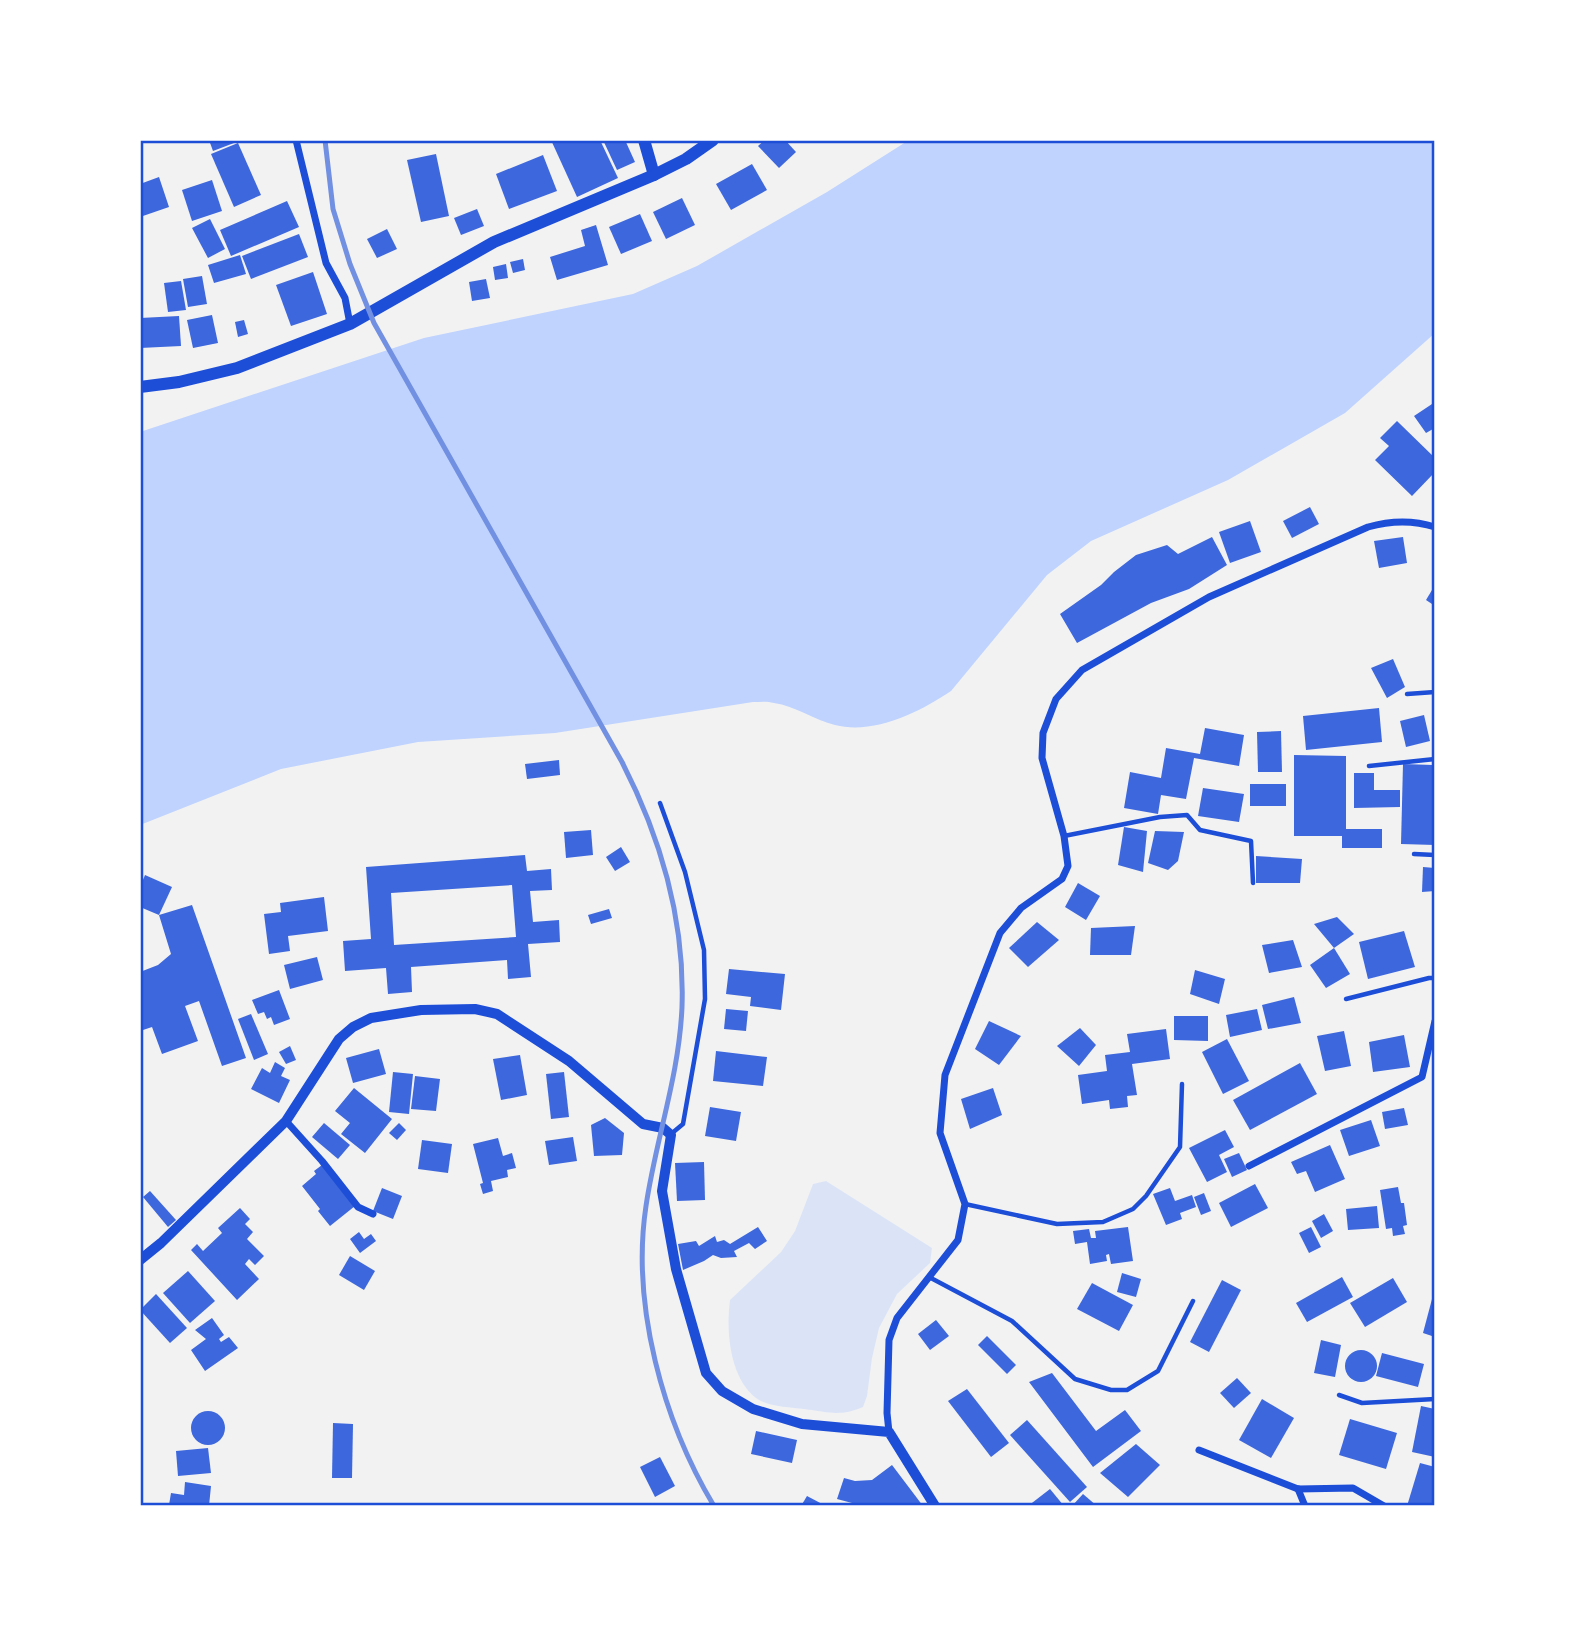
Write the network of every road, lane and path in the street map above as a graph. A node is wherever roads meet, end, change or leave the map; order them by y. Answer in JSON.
{"nodes":[{"id":1,"x":296,"y":140,"type":"edge"},
{"id":2,"x":644,"y":140,"type":"edge"},
{"id":3,"x":713,"y":140,"type":"edge"},
{"id":4,"x":654,"y":175,"type":"junction"},
{"id":5,"x":350,"y":324,"type":"junction"},
{"id":6,"x":140,"y":387,"type":"edge"},
{"id":7,"x":1435,"y":527,"type":"edge"},
{"id":8,"x":1435,"y":692,"type":"edge"},
{"id":9,"x":1407,"y":694,"type":"dead end"},
{"id":10,"x":1435,"y":760,"type":"edge"},
{"id":11,"x":1369,"y":765,"type":"dead end"},
{"id":12,"x":660,"y":803,"type":"dead end"},
{"id":13,"x":1063,"y":836,"type":"junction"},
{"id":14,"x":1414,"y":854,"type":"dead end"},
{"id":15,"x":1435,"y":855,"type":"edge"},
{"id":16,"x":1253,"y":883,"type":"dead end"},
{"id":17,"x":1435,"y":978,"type":"edge"},
{"id":18,"x":1346,"y":999,"type":"dead end"},
{"id":19,"x":1435,"y":1021,"type":"edge"},
{"id":20,"x":1182,"y":1084,"type":"dead end"},
{"id":21,"x":286,"y":1121,"type":"junction"},
{"id":22,"x":671,"y":1135,"type":"junction"},
{"id":23,"x":1249,"y":1166,"type":"dead end"},
{"id":24,"x":965,"y":1204,"type":"junction"},
{"id":25,"x":373,"y":1214,"type":"dead end"},
{"id":26,"x":140,"y":1260,"type":"edge"},
{"id":27,"x":929,"y":1277,"type":"junction"},
{"id":28,"x":1193,"y":1301,"type":"dead end"},
{"id":29,"x":1339,"y":1395,"type":"dead end"},
{"id":30,"x":1435,"y":1399,"type":"edge"},
{"id":31,"x":889,"y":1432,"type":"junction"},
{"id":32,"x":1199,"y":1450,"type":"dead end"},
{"id":33,"x":1298,"y":1489,"type":"junction"},
{"id":34,"x":934,"y":1506,"type":"edge"},
{"id":35,"x":1305,"y":1506,"type":"edge"},
{"id":36,"x":1384,"y":1506,"type":"edge"}],
"edges":[{"from":1,"to":5,"type":"street"},
{"from":2,"to":4,"type":"main road"},
{"from":3,"to":4,"type":"main road"},
{"from":4,"to":5,"type":"main road"},
{"from":5,"to":6,"type":"main road"},
{"from":7,"to":13,"type":"street"},
{"from":8,"to":9,"type":"lane"},
{"from":10,"to":11,"type":"lane"},
{"from":12,"to":22,"type":"lane"},
{"from":13,"to":16,"type":"lane"},
{"from":13,"to":24,"type":"street"},
{"from":14,"to":15,"type":"lane"},
{"from":17,"to":18,"type":"lane"},
{"from":19,"to":23,"type":"street"},
{"from":20,"to":24,"type":"lane"},
{"from":21,"to":22,"type":"street"},
{"from":21,"to":25,"type":"street"},
{"from":21,"to":26,"type":"street"},
{"from":22,"to":31,"type":"street"},
{"from":24,"to":27,"type":"street"},
{"from":27,"to":28,"type":"lane"},
{"from":27,"to":31,"type":"street"},
{"from":29,"to":30,"type":"lane"},
{"from":31,"to":34,"type":"street"},
{"from":32,"to":33,"type":"street"},
{"from":33,"to":35,"type":"street"},
{"from":33,"to":36,"type":"street"}]}
